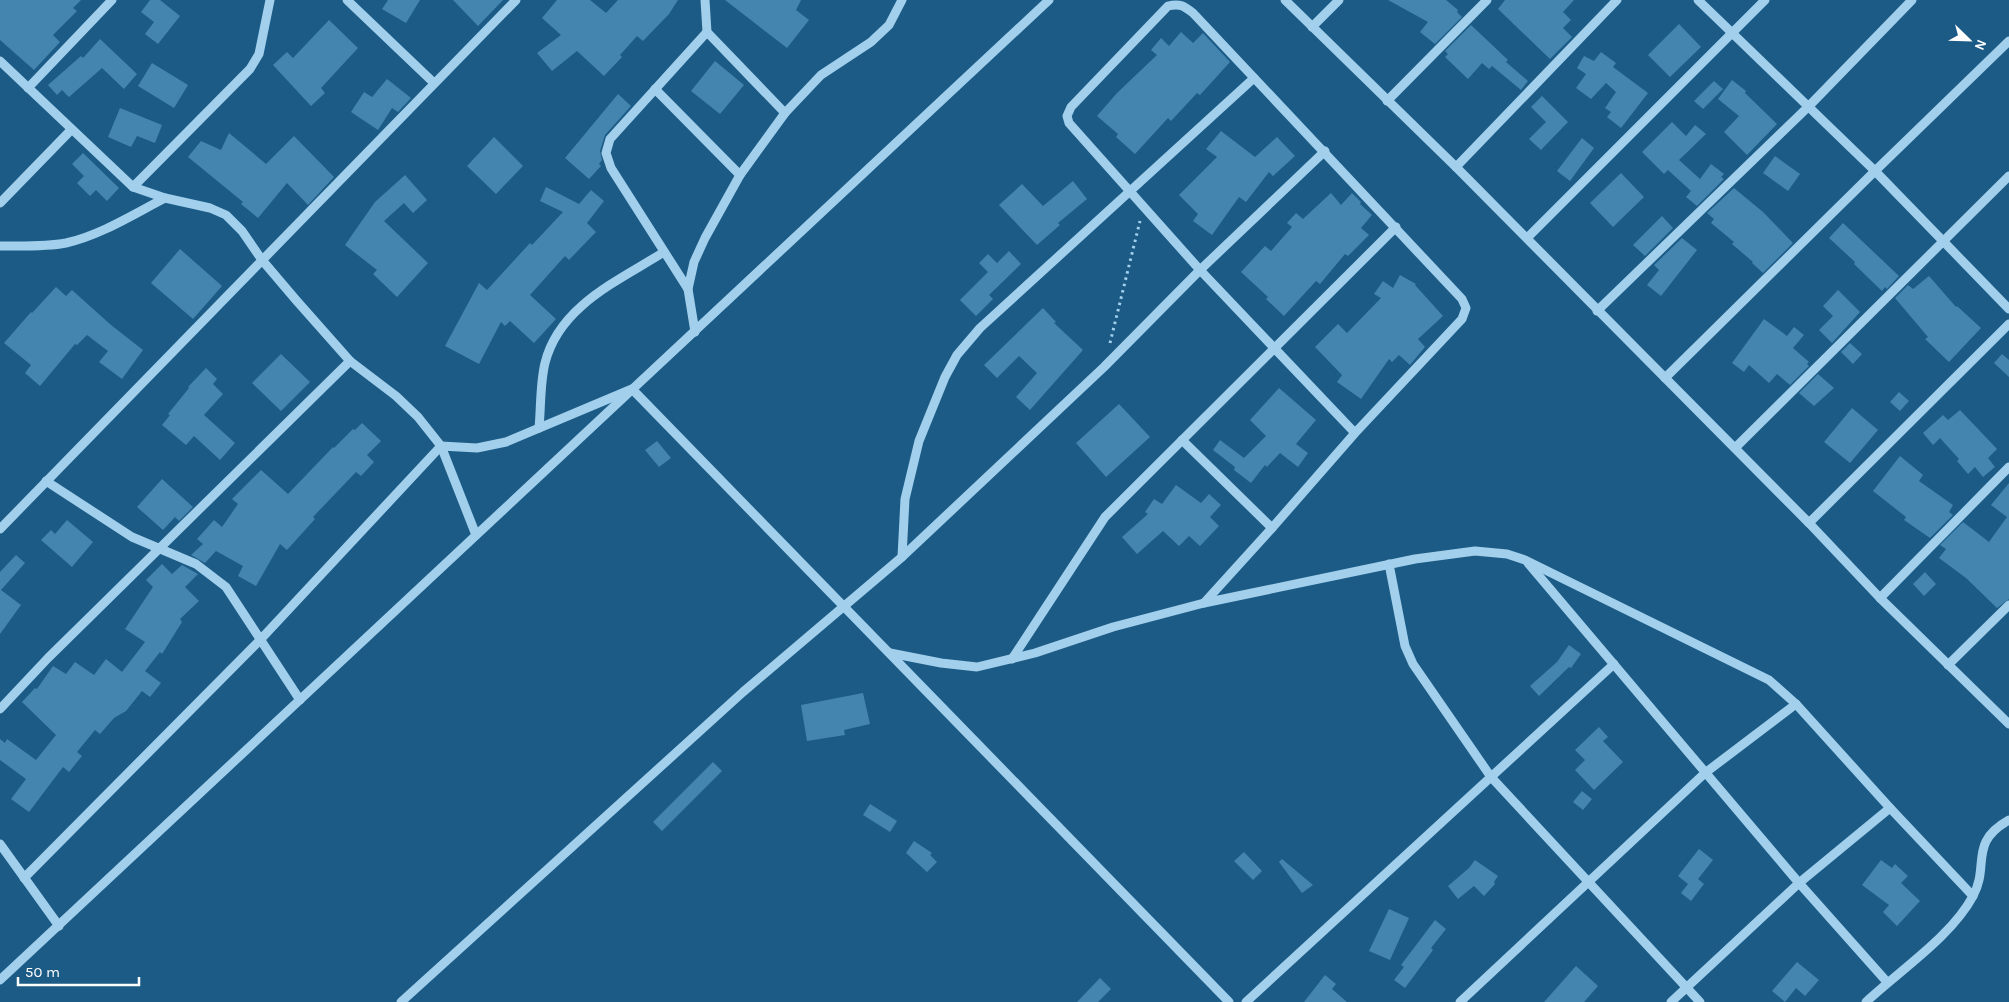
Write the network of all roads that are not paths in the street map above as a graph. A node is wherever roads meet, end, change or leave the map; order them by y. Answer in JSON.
{"nodes":[{"id":1,"x":112,"y":0,"type":"edge"},
{"id":2,"x":270,"y":0,"type":"edge"},
{"id":3,"x":516,"y":0,"type":"edge"},
{"id":4,"x":705,"y":0,"type":"edge"},
{"id":5,"x":902,"y":0,"type":"edge"},
{"id":6,"x":1049,"y":0,"type":"edge"},
{"id":7,"x":1285,"y":0,"type":"edge"},
{"id":8,"x":1339,"y":0,"type":"edge"},
{"id":9,"x":1487,"y":0,"type":"edge"},
{"id":10,"x":1617,"y":0,"type":"edge"},
{"id":11,"x":1698,"y":0,"type":"edge"},
{"id":12,"x":1765,"y":0,"type":"edge"},
{"id":13,"x":1912,"y":0,"type":"edge"},
{"id":14,"x":349,"y":1,"type":"edge"},
{"id":15,"x":1312,"y":27,"type":"junction"},
{"id":16,"x":707,"y":32,"type":"junction"},
{"id":17,"x":1734,"y":34,"type":"junction"},
{"id":18,"x":2009,"y":41,"type":"edge"},
{"id":19,"x":0,"y":61,"type":"edge"},
{"id":20,"x":1254,"y":78,"type":"junction"},
{"id":21,"x":434,"y":83,"type":"junction"},
{"id":22,"x":28,"y":88,"type":"junction"},
{"id":23,"x":656,"y":89,"type":"junction"},
{"id":24,"x":1387,"y":101,"type":"junction"},
{"id":25,"x":1809,"y":106,"type":"junction"},
{"id":26,"x":784,"y":114,"type":"junction"},
{"id":27,"x":71,"y":130,"type":"junction"},
{"id":28,"x":1325,"y":151,"type":"junction"},
{"id":29,"x":1456,"y":167,"type":"junction"},
{"id":30,"x":1875,"y":171,"type":"junction"},
{"id":31,"x":740,"y":175,"type":"junction"},
{"id":32,"x":2009,"y":176,"type":"edge"},
{"id":33,"x":133,"y":188,"type":"junction"},
{"id":34,"x":1131,"y":191,"type":"junction"},
{"id":35,"x":166,"y":198,"type":"junction"},
{"id":36,"x":0,"y":203,"type":"edge"},
{"id":37,"x":1396,"y":228,"type":"junction"},
{"id":38,"x":1527,"y":238,"type":"junction"},
{"id":39,"x":1944,"y":242,"type":"junction"},
{"id":40,"x":0,"y":246,"type":"edge"},
{"id":41,"x":664,"y":252,"type":"junction"},
{"id":42,"x":262,"y":260,"type":"junction"},
{"id":43,"x":1200,"y":270,"type":"junction"},
{"id":44,"x":688,"y":290,"type":"junction"},
{"id":45,"x":2009,"y":309,"type":"edge"},
{"id":46,"x":1597,"y":311,"type":"junction"},
{"id":47,"x":2009,"y":324,"type":"edge"},
{"id":48,"x":694,"y":332,"type":"junction"},
{"id":49,"x":1276,"y":348,"type":"junction"},
{"id":50,"x":350,"y":361,"type":"junction"},
{"id":51,"x":1666,"y":378,"type":"junction"},
{"id":52,"x":632,"y":389,"type":"junction"},
{"id":53,"x":539,"y":428,"type":"junction"},
{"id":54,"x":1355,"y":433,"type":"junction"},
{"id":55,"x":1182,"y":440,"type":"junction"},
{"id":56,"x":442,"y":446,"type":"junction"},
{"id":57,"x":1735,"y":448,"type":"junction"},
{"id":58,"x":2009,"y":467,"type":"edge"},
{"id":59,"x":46,"y":481,"type":"junction"},
{"id":60,"x":1809,"y":523,"type":"junction"},
{"id":61,"x":0,"y":528,"type":"edge"},
{"id":62,"x":1272,"y":528,"type":"junction"},
{"id":63,"x":476,"y":535,"type":"junction"},
{"id":64,"x":160,"y":548,"type":"junction"},
{"id":65,"x":902,"y":557,"type":"junction"},
{"id":66,"x":1526,"y":560,"type":"junction"},
{"id":67,"x":1389,"y":564,"type":"junction"},
{"id":68,"x":1880,"y":598,"type":"junction"},
{"id":69,"x":1204,"y":603,"type":"junction"},
{"id":70,"x":2009,"y":605,"type":"edge"},
{"id":71,"x":842,"y":607,"type":"junction"},
{"id":72,"x":262,"y":639,"type":"junction"},
{"id":73,"x":890,"y":653,"type":"junction"},
{"id":74,"x":1012,"y":659,"type":"junction"},
{"id":75,"x":1614,"y":664,"type":"junction"},
{"id":76,"x":1948,"y":665,"type":"junction"},
{"id":77,"x":300,"y":700,"type":"junction"},
{"id":78,"x":1796,"y":704,"type":"junction"},
{"id":79,"x":0,"y":709,"type":"edge"},
{"id":80,"x":2009,"y":724,"type":"edge"},
{"id":81,"x":1705,"y":773,"type":"junction"},
{"id":82,"x":1491,"y":776,"type":"junction"},
{"id":83,"x":1890,"y":808,"type":"junction"},
{"id":84,"x":2009,"y":820,"type":"edge"},
{"id":85,"x":0,"y":844,"type":"edge"},
{"id":86,"x":24,"y":878,"type":"junction"},
{"id":87,"x":1588,"y":880,"type":"junction"},
{"id":88,"x":1800,"y":883,"type":"junction"},
{"id":89,"x":1974,"y":896,"type":"junction"},
{"id":90,"x":59,"y":926,"type":"junction"},
{"id":91,"x":0,"y":980,"type":"edge"},
{"id":92,"x":1887,"y":982,"type":"junction"},
{"id":93,"x":1686,"y":988,"type":"junction"},
{"id":94,"x":401,"y":1002,"type":"edge"},
{"id":95,"x":1229,"y":1002,"type":"edge"},
{"id":96,"x":1246,"y":1002,"type":"edge"},
{"id":97,"x":1460,"y":1002,"type":"edge"},
{"id":98,"x":1671,"y":1002,"type":"edge"},
{"id":99,"x":1700,"y":1002,"type":"edge"},
{"id":100,"x":1866,"y":1002,"type":"edge"}],
"edges":[{"from":1,"to":22,"type":"street"},
{"from":2,"to":33,"type":"street"},
{"from":3,"to":21,"type":"street"},
{"from":4,"to":16,"type":"street"},
{"from":5,"to":26,"type":"street"},
{"from":6,"to":48,"type":"street"},
{"from":7,"to":15,"type":"street"},
{"from":8,"to":15,"type":"street"},
{"from":9,"to":24,"type":"street"},
{"from":10,"to":29,"type":"street"},
{"from":11,"to":17,"type":"street"},
{"from":12,"to":17,"type":"street"},
{"from":13,"to":25,"type":"street"},
{"from":14,"to":21,"type":"street"},
{"from":15,"to":24,"type":"street"},
{"from":16,"to":23,"type":"street"},
{"from":16,"to":26,"type":"street"},
{"from":17,"to":25,"type":"street"},
{"from":17,"to":38,"type":"street"},
{"from":18,"to":30,"type":"street"},
{"from":19,"to":22,"type":"street"},
{"from":20,"to":28,"type":"street"},
{"from":20,"to":34,"type":"street"},
{"from":20,"to":34,"type":"street"},
{"from":21,"to":42,"type":"street"},
{"from":22,"to":27,"type":"street"},
{"from":23,"to":31,"type":"street"},
{"from":23,"to":41,"type":"street"},
{"from":24,"to":29,"type":"street"},
{"from":25,"to":30,"type":"street"},
{"from":25,"to":46,"type":"street"},
{"from":26,"to":31,"type":"street"},
{"from":27,"to":33,"type":"street"},
{"from":27,"to":36,"type":"street"},
{"from":28,"to":37,"type":"street"},
{"from":28,"to":43,"type":"street"},
{"from":29,"to":38,"type":"street"},
{"from":30,"to":39,"type":"street"},
{"from":30,"to":51,"type":"street"},
{"from":31,"to":44,"type":"street"},
{"from":32,"to":39,"type":"street"},
{"from":33,"to":35,"type":"street"},
{"from":34,"to":43,"type":"street"},
{"from":34,"to":65,"type":"street"},
{"from":35,"to":40,"type":"street"},
{"from":35,"to":42,"type":"street"},
{"from":37,"to":49,"type":"street"},
{"from":37,"to":54,"type":"street"},
{"from":38,"to":46,"type":"street"},
{"from":39,"to":45,"type":"street"},
{"from":39,"to":57,"type":"street"},
{"from":41,"to":44,"type":"street"},
{"from":41,"to":53,"type":"street"},
{"from":42,"to":50,"type":"street"},
{"from":42,"to":59,"type":"street"},
{"from":43,"to":49,"type":"street"},
{"from":43,"to":65,"type":"street"},
{"from":44,"to":48,"type":"street"},
{"from":46,"to":51,"type":"street"},
{"from":47,"to":60,"type":"street"},
{"from":48,"to":52,"type":"street"},
{"from":49,"to":54,"type":"street"},
{"from":49,"to":55,"type":"street"},
{"from":50,"to":56,"type":"street"},
{"from":50,"to":64,"type":"street"},
{"from":51,"to":57,"type":"street"},
{"from":52,"to":53,"type":"street"},
{"from":52,"to":63,"type":"street"},
{"from":52,"to":71,"type":"street"},
{"from":53,"to":56,"type":"street"},
{"from":54,"to":62,"type":"street"},
{"from":55,"to":62,"type":"street"},
{"from":55,"to":74,"type":"street"},
{"from":56,"to":63,"type":"street"},
{"from":56,"to":72,"type":"street"},
{"from":57,"to":60,"type":"street"},
{"from":58,"to":68,"type":"street"},
{"from":59,"to":61,"type":"street"},
{"from":59,"to":64,"type":"street"},
{"from":60,"to":68,"type":"street"},
{"from":62,"to":69,"type":"street"},
{"from":63,"to":77,"type":"street"},
{"from":64,"to":72,"type":"street"},
{"from":64,"to":79,"type":"street"},
{"from":65,"to":71,"type":"street"},
{"from":66,"to":67,"type":"street"},
{"from":66,"to":75,"type":"street"},
{"from":66,"to":78,"type":"street"},
{"from":67,"to":69,"type":"street"},
{"from":67,"to":82,"type":"street"},
{"from":68,"to":76,"type":"street"},
{"from":69,"to":74,"type":"street"},
{"from":70,"to":76,"type":"street"},
{"from":71,"to":73,"type":"street"},
{"from":71,"to":94,"type":"street"},
{"from":72,"to":77,"type":"street"},
{"from":72,"to":86,"type":"street"},
{"from":73,"to":74,"type":"street"},
{"from":73,"to":95,"type":"street"},
{"from":75,"to":81,"type":"street"},
{"from":75,"to":82,"type":"street"},
{"from":76,"to":80,"type":"street"},
{"from":77,"to":90,"type":"street"},
{"from":78,"to":81,"type":"street"},
{"from":78,"to":83,"type":"street"},
{"from":81,"to":87,"type":"street"},
{"from":81,"to":88,"type":"street"},
{"from":82,"to":87,"type":"street"},
{"from":82,"to":96,"type":"street"},
{"from":83,"to":88,"type":"street"},
{"from":83,"to":89,"type":"street"},
{"from":84,"to":89,"type":"street"},
{"from":85,"to":86,"type":"street"},
{"from":86,"to":90,"type":"street"},
{"from":87,"to":93,"type":"street"},
{"from":87,"to":97,"type":"street"},
{"from":88,"to":92,"type":"street"},
{"from":88,"to":93,"type":"street"},
{"from":89,"to":92,"type":"street"},
{"from":90,"to":91,"type":"street"},
{"from":92,"to":100,"type":"street"},
{"from":93,"to":98,"type":"street"},
{"from":93,"to":99,"type":"street"}]}
